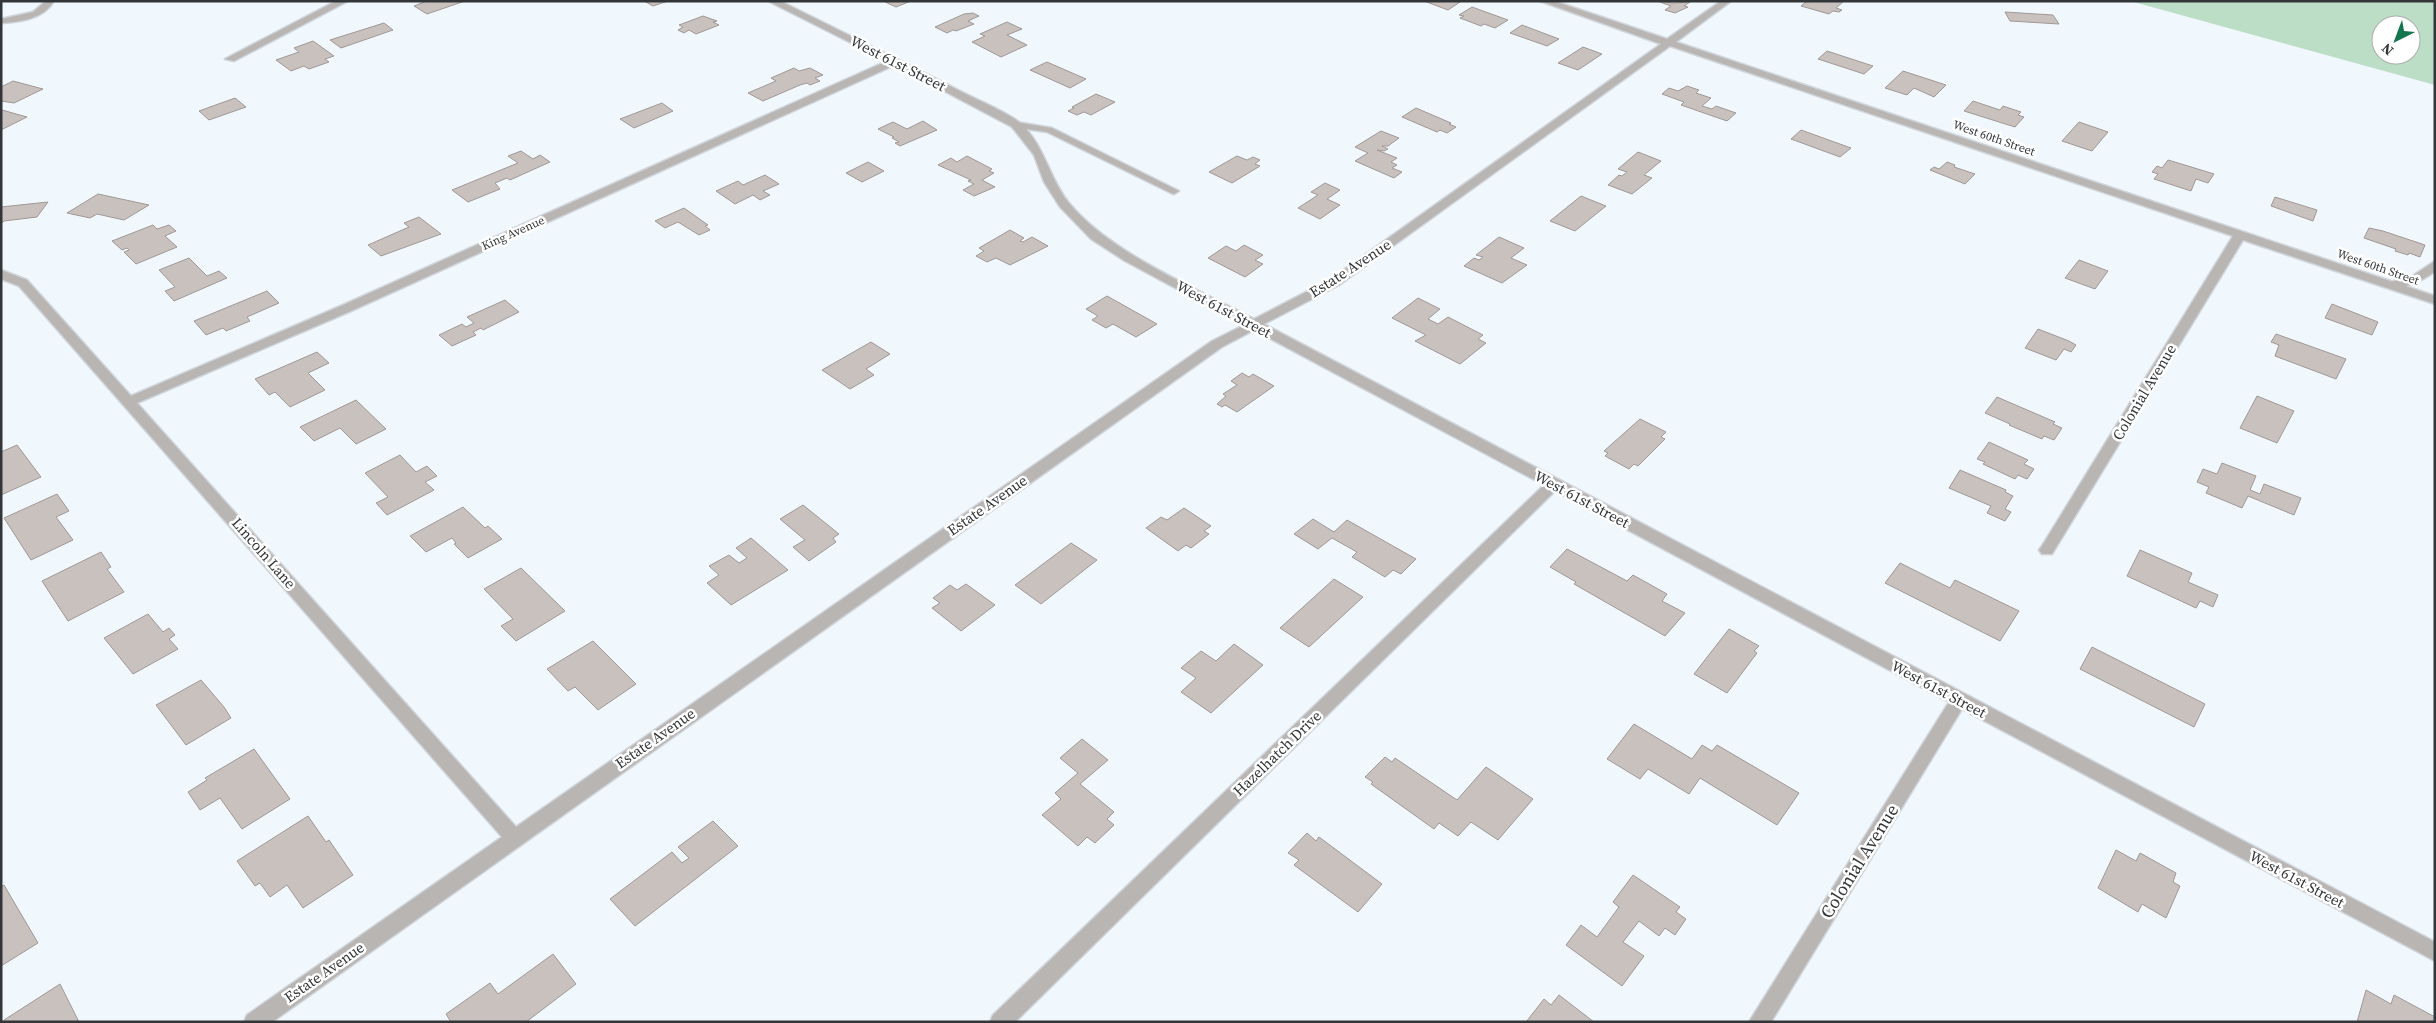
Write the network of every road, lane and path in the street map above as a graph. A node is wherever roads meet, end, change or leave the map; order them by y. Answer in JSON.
{"nodes":[{"id":1,"x":50,"y":1,"type":"edge"},
{"id":2,"x":344,"y":1,"type":"edge"},
{"id":3,"x":772,"y":1,"type":"edge"},
{"id":4,"x":1544,"y":1,"type":"edge"},
{"id":5,"x":1727,"y":1,"type":"edge"},
{"id":6,"x":1,"y":21,"type":"edge"},
{"id":7,"x":1668,"y":43,"type":"junction"},
{"id":8,"x":230,"y":59,"type":"dead end"},
{"id":9,"x":895,"y":61,"type":"junction"},
{"id":10,"x":1016,"y":125,"type":"junction"},
{"id":11,"x":1174,"y":191,"type":"dead end"},
{"id":12,"x":2240,"y":235,"type":"junction"},
{"id":13,"x":2435,"y":264,"type":"edge"},
{"id":14,"x":4,"y":275,"type":"edge"},
{"id":15,"x":2390,"y":285,"type":"junction"},
{"id":16,"x":2435,"y":300,"type":"edge"},
{"id":17,"x":1254,"y":324,"type":"junction"},
{"id":18,"x":130,"y":401,"type":"junction"},
{"id":19,"x":1554,"y":484,"type":"junction"},
{"id":20,"x":2047,"y":550,"type":"dead end"},
{"id":21,"x":1959,"y":700,"type":"junction"},
{"id":22,"x":514,"y":836,"type":"junction"},
{"id":23,"x":2435,"y":952,"type":"edge"},
{"id":24,"x":254,"y":1022,"type":"edge"},
{"id":25,"x":1000,"y":1022,"type":"edge"},
{"id":26,"x":1759,"y":1022,"type":"edge"}],
"edges":[{"from":1,"to":6,"type":"lane"},
{"from":2,"to":8,"type":"street"},
{"from":3,"to":9,"type":"street","name":"West 61st Street"},
{"from":4,"to":7,"type":"street","name":"West 60th Street"},
{"from":5,"to":7,"type":"street","name":"Estate Avenue"},
{"from":7,"to":12,"type":"street","name":"West 60th Street"},
{"from":7,"to":17,"type":"street","name":"Estate Avenue"},
{"from":9,"to":10,"type":"street","name":"West 61st Street"},
{"from":9,"to":18,"type":"street","name":"King Avenue"},
{"from":10,"to":11,"type":"lane"},
{"from":10,"to":17,"type":"street","name":"West 61st Street"},
{"from":12,"to":15,"type":"street","name":"West 60th Street"},
{"from":12,"to":20,"type":"street","name":"Colonial Avenue"},
{"from":13,"to":15,"type":"lane"},
{"from":14,"to":18,"type":"street","name":"Lincoln Lane"},
{"from":15,"to":16,"type":"street","name":"West 60th Street"},
{"from":17,"to":19,"type":"street","name":"West 61st Street"},
{"from":17,"to":22,"type":"street","name":"Estate Avenue"},
{"from":18,"to":22,"type":"street","name":"Lincoln Lane"},
{"from":19,"to":21,"type":"street","name":"West 61st Street"},
{"from":19,"to":25,"type":"street","name":"Hazelhatch Drive"},
{"from":21,"to":23,"type":"street","name":"West 61st Street"},
{"from":21,"to":26,"type":"street","name":"Colonial Avenue"},
{"from":22,"to":24,"type":"street","name":"Estate Avenue"}]}
